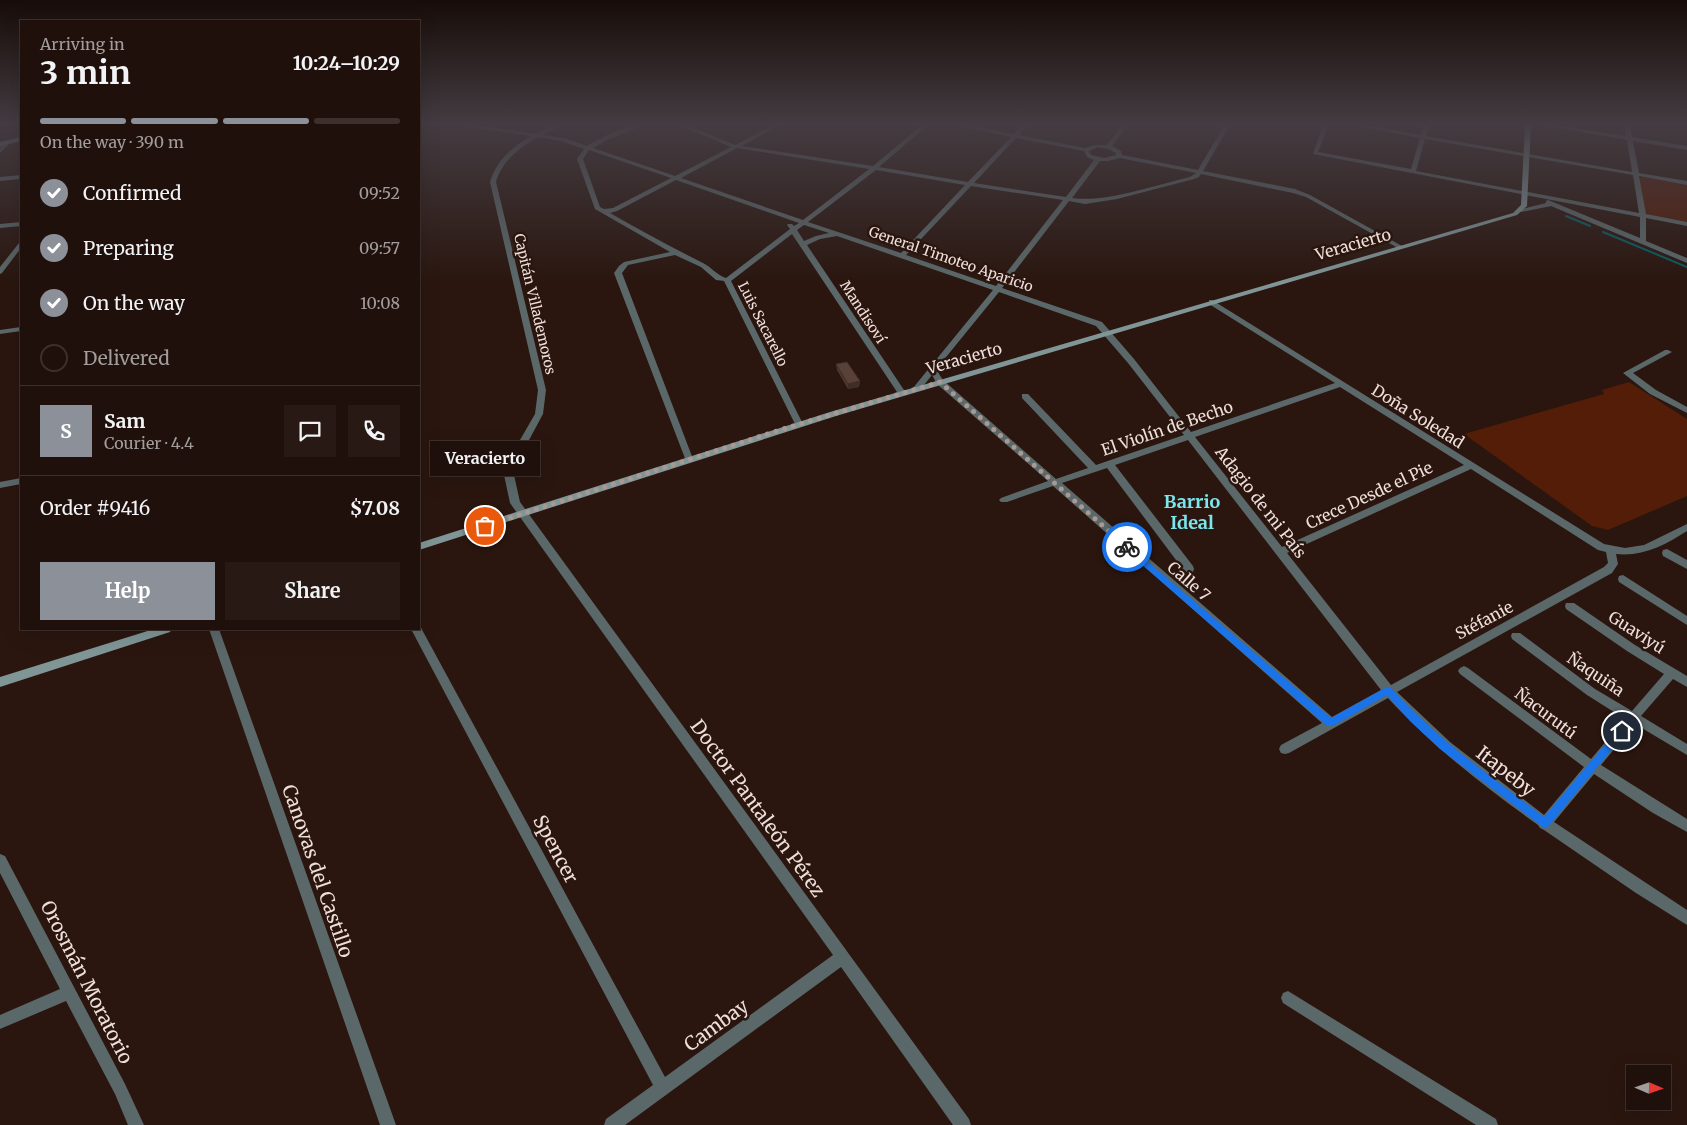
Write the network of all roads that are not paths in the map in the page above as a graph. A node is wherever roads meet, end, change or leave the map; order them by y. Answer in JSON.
{"nodes":[{"id":1,"x":16,"y":178,"type":"edge"},
{"id":2,"x":495,"y":178,"type":"edge"},
{"id":3,"x":586,"y":178,"type":"edge"},
{"id":4,"x":676,"y":178,"type":"joint"},
{"id":5,"x":863,"y":178,"type":"edge"},
{"id":6,"x":932,"y":178,"type":"edge"},
{"id":7,"x":977,"y":178,"type":"edge"},
{"id":8,"x":1084,"y":178,"type":"edge"},
{"id":9,"x":1192,"y":178,"type":"edge"},
{"id":10,"x":1229,"y":178,"type":"edge"},
{"id":11,"x":1441,"y":178,"type":"edge"},
{"id":12,"x":1525,"y":178,"type":"edge"},
{"id":13,"x":1636,"y":178,"type":"edge"},
{"id":14,"x":1653,"y":178,"type":"edge"},
{"id":15,"x":0,"y":179,"type":"edge"},
{"id":16,"x":971,"y":184,"type":"junction"},
{"id":17,"x":1687,"y":184,"type":"edge"},
{"id":18,"x":1524,"y":194,"type":"junction"},
{"id":19,"x":1541,"y":197,"type":"junction"},
{"id":20,"x":1068,"y":199,"type":"junction"},
{"id":21,"x":1551,"y":204,"type":"junction"},
{"id":22,"x":1521,"y":210,"type":"junction"},
{"id":23,"x":606,"y":212,"type":"junction"},
{"id":24,"x":783,"y":214,"type":"junction"},
{"id":25,"x":1643,"y":215,"type":"junction"},
{"id":26,"x":804,"y":222,"type":"junction"},
{"id":27,"x":20,"y":224,"type":"edge"},
{"id":28,"x":1687,"y":224,"type":"edge"},
{"id":29,"x":0,"y":226,"type":"edge"},
{"id":30,"x":794,"y":230,"type":"junction"},
{"id":31,"x":838,"y":234,"type":"junction"},
{"id":32,"x":1643,"y":243,"type":"junction"},
{"id":33,"x":804,"y":244,"type":"junction"},
{"id":34,"x":20,"y":245,"type":"edge"},
{"id":35,"x":1400,"y":248,"type":"junction"},
{"id":36,"x":676,"y":253,"type":"junction"},
{"id":37,"x":903,"y":255,"type":"junction"},
{"id":38,"x":1687,"y":261,"type":"edge"},
{"id":39,"x":0,"y":272,"type":"edge"},
{"id":40,"x":727,"y":280,"type":"junction"},
{"id":41,"x":998,"y":288,"type":"junction"},
{"id":42,"x":1212,"y":302,"type":"junction"},
{"id":43,"x":20,"y":329,"type":"edge"},
{"id":44,"x":0,"y":332,"type":"edge"},
{"id":45,"x":1109,"y":332,"type":"junction"},
{"id":46,"x":1668,"y":352,"type":"dead end"},
{"id":47,"x":934,"y":367,"type":"junction"},
{"id":48,"x":940,"y":382,"type":"junction"},
{"id":49,"x":1340,"y":384,"type":"junction"},
{"id":50,"x":917,"y":388,"type":"junction"},
{"id":51,"x":902,"y":393,"type":"junction"},
{"id":52,"x":1025,"y":396,"type":"dead end"},
{"id":53,"x":1687,"y":410,"type":"edge"},
{"id":54,"x":799,"y":424,"type":"junction"},
{"id":55,"x":1190,"y":436,"type":"junction"},
{"id":56,"x":689,"y":459,"type":"junction"},
{"id":57,"x":1109,"y":464,"type":"junction"},
{"id":58,"x":1470,"y":466,"type":"junction"},
{"id":59,"x":1094,"y":469,"type":"junction"},
{"id":60,"x":20,"y":479,"type":"edge"},
{"id":61,"x":1054,"y":483,"type":"junction"},
{"id":62,"x":0,"y":486,"type":"edge"},
{"id":63,"x":1004,"y":500,"type":"dead end"},
{"id":64,"x":523,"y":513,"type":"junction"},
{"id":65,"x":1687,"y":527,"type":"edge"},
{"id":66,"x":420,"y":547,"type":"edge"},
{"id":67,"x":1611,"y":550,"type":"junction"},
{"id":68,"x":1281,"y":552,"type":"junction"},
{"id":69,"x":1667,"y":552,"type":"dead end"},
{"id":70,"x":1687,"y":565,"type":"edge"},
{"id":71,"x":1189,"y":569,"type":"dead end"},
{"id":72,"x":1623,"y":579,"type":"dead end"},
{"id":73,"x":1570,"y":606,"type":"dead end"},
{"id":74,"x":1687,"y":621,"type":"edge"},
{"id":75,"x":163,"y":630,"type":"edge"},
{"id":76,"x":214,"y":630,"type":"edge"},
{"id":77,"x":417,"y":630,"type":"edge"},
{"id":78,"x":1516,"y":636,"type":"dead end"},
{"id":79,"x":1464,"y":671,"type":"dead end"},
{"id":80,"x":1671,"y":673,"type":"junction"},
{"id":81,"x":0,"y":682,"type":"edge"},
{"id":82,"x":1687,"y":682,"type":"edge"},
{"id":83,"x":1388,"y":690,"type":"junction"},
{"id":84,"x":1633,"y":718,"type":"junction"},
{"id":85,"x":1330,"y":723,"type":"junction"},
{"id":86,"x":1285,"y":749,"type":"dead end"},
{"id":87,"x":1687,"y":750,"type":"edge"},
{"id":88,"x":1592,"y":766,"type":"junction"},
{"id":89,"x":1544,"y":824,"type":"junction"},
{"id":90,"x":1687,"y":826,"type":"edge"},
{"id":91,"x":0,"y":860,"type":"edge"},
{"id":92,"x":1687,"y":918,"type":"edge"},
{"id":93,"x":842,"y":957,"type":"junction"},
{"id":94,"x":70,"y":992,"type":"junction"},
{"id":95,"x":1288,"y":998,"type":"dead end"},
{"id":96,"x":0,"y":1022,"type":"edge"},
{"id":97,"x":663,"y":1088,"type":"junction"},
{"id":98,"x":136,"y":1125,"type":"edge"},
{"id":99,"x":388,"y":1125,"type":"edge"},
{"id":100,"x":612,"y":1125,"type":"edge"},
{"id":101,"x":963,"y":1125,"type":"edge"},
{"id":102,"x":1490,"y":1125,"type":"edge"}],
"edges":[{"from":1,"to":15,"type":"street"},
{"from":2,"to":64,"type":"street","name":"Capitán Villademoros"},
{"from":3,"to":23,"type":"street"},
{"from":4,"to":23,"type":"street"},
{"from":4,"to":24,"type":"street","name":"General Timoteo Aparicio"},
{"from":5,"to":26,"type":"street"},
{"from":6,"to":16,"type":"street"},
{"from":7,"to":16,"type":"street"},
{"from":8,"to":20,"type":"street"},
{"from":9,"to":20,"type":"street"},
{"from":10,"to":35,"type":"street"},
{"from":11,"to":18,"type":"street"},
{"from":12,"to":18,"type":"street"},
{"from":13,"to":25,"type":"street"},
{"from":14,"to":17,"type":"street"},
{"from":16,"to":20,"type":"street"},
{"from":16,"to":37,"type":"street"},
{"from":18,"to":19,"type":"street"},
{"from":18,"to":22,"type":"street"},
{"from":19,"to":21,"type":"street"},
{"from":19,"to":25,"type":"street"},
{"from":20,"to":41,"type":"street"},
{"from":21,"to":22,"type":"street","name":"Veracierto"},
{"from":21,"to":32,"type":"street"},
{"from":22,"to":35,"type":"street","name":"Veracierto"},
{"from":23,"to":36,"type":"street","name":"Luis Sacarello"},
{"from":24,"to":26,"type":"street","name":"General Timoteo Aparicio"},
{"from":24,"to":30,"type":"street"},
{"from":25,"to":28,"type":"street"},
{"from":25,"to":32,"type":"street"},
{"from":26,"to":30,"type":"street"},
{"from":26,"to":31,"type":"street","name":"General Timoteo Aparicio"},
{"from":27,"to":29,"type":"street"},
{"from":30,"to":33,"type":"street","name":"Mandisoví"},
{"from":30,"to":40,"type":"street"},
{"from":31,"to":33,"type":"street"},
{"from":31,"to":37,"type":"street","name":"General Timoteo Aparicio"},
{"from":32,"to":38,"type":"street"},
{"from":33,"to":51,"type":"street","name":"Mandisoví"},
{"from":34,"to":39,"type":"street"},
{"from":35,"to":42,"type":"street","name":"Veracierto"},
{"from":36,"to":40,"type":"street","name":"Luis Sacarello"},
{"from":36,"to":56,"type":"street"},
{"from":37,"to":41,"type":"street","name":"General Timoteo Aparicio"},
{"from":40,"to":54,"type":"street","name":"Luis Sacarello"},
{"from":41,"to":45,"type":"street","name":"General Timoteo Aparicio"},
{"from":41,"to":47,"type":"street"},
{"from":42,"to":45,"type":"street","name":"Veracierto"},
{"from":42,"to":49,"type":"street","name":"Doña Soledad"},
{"from":43,"to":44,"type":"street"},
{"from":45,"to":48,"type":"street","name":"Veracierto"},
{"from":45,"to":55,"type":"street","name":"Adagio de mi País"},
{"from":46,"to":53,"type":"street"},
{"from":47,"to":48,"type":"street"},
{"from":47,"to":50,"type":"street"},
{"from":48,"to":50,"type":"street","name":"Veracierto"},
{"from":48,"to":61,"type":"street","name":"Calle 7"},
{"from":49,"to":55,"type":"street","name":"El Violín de Becho"},
{"from":49,"to":58,"type":"street","name":"Doña Soledad"},
{"from":50,"to":51,"type":"street","name":"Veracierto"},
{"from":51,"to":54,"type":"street","name":"Veracierto"},
{"from":52,"to":59,"type":"street"},
{"from":54,"to":56,"type":"street","name":"Veracierto"},
{"from":55,"to":57,"type":"street","name":"El Violín de Becho"},
{"from":55,"to":68,"type":"street","name":"Adagio de mi País"},
{"from":56,"to":64,"type":"street","name":"Veracierto"},
{"from":57,"to":59,"type":"street","name":"El Violín de Becho"},
{"from":57,"to":71,"type":"street"},
{"from":58,"to":67,"type":"street","name":"Doña Soledad"},
{"from":58,"to":68,"type":"street","name":"Crece Desde el Pie"},
{"from":59,"to":61,"type":"street","name":"El Violín de Becho"},
{"from":60,"to":62,"type":"street"},
{"from":61,"to":63,"type":"street","name":"El Violín de Becho"},
{"from":61,"to":85,"type":"street","name":"Calle 7"},
{"from":64,"to":66,"type":"street","name":"Veracierto"},
{"from":64,"to":93,"type":"street","name":"Doctor Pantaleón Pérez"},
{"from":65,"to":67,"type":"street"},
{"from":67,"to":83,"type":"street","name":"Stéfanie"},
{"from":68,"to":83,"type":"street","name":"Adagio de mi País"},
{"from":69,"to":70,"type":"street"},
{"from":72,"to":74,"type":"street"},
{"from":73,"to":80,"type":"street","name":"Guaviyú"},
{"from":75,"to":81,"type":"street"},
{"from":76,"to":99,"type":"street","name":"Canovas del Castillo"},
{"from":77,"to":97,"type":"street","name":"Spencer"},
{"from":78,"to":84,"type":"street","name":"Ñaquiña"},
{"from":79,"to":88,"type":"street","name":"Ñacurutú"},
{"from":80,"to":82,"type":"street","name":"Guaviyú"},
{"from":80,"to":84,"type":"street"},
{"from":83,"to":85,"type":"street","name":"Stéfanie"},
{"from":83,"to":89,"type":"street","name":"Itapeby"},
{"from":84,"to":87,"type":"street","name":"Ñaquiña"},
{"from":84,"to":88,"type":"street"},
{"from":85,"to":86,"type":"street","name":"Stéfanie"},
{"from":88,"to":89,"type":"street"},
{"from":88,"to":90,"type":"street","name":"Ñacurutú"},
{"from":89,"to":92,"type":"street","name":"Itapeby"},
{"from":91,"to":94,"type":"street","name":"Orosmán Moratorio"},
{"from":93,"to":97,"type":"street","name":"Cambay"},
{"from":93,"to":101,"type":"street","name":"Doctor Pantaleón Pérez"},
{"from":94,"to":96,"type":"street"},
{"from":94,"to":98,"type":"street","name":"Orosmán Moratorio"},
{"from":95,"to":102,"type":"street"},
{"from":97,"to":100,"type":"street","name":"Cambay"}]}
